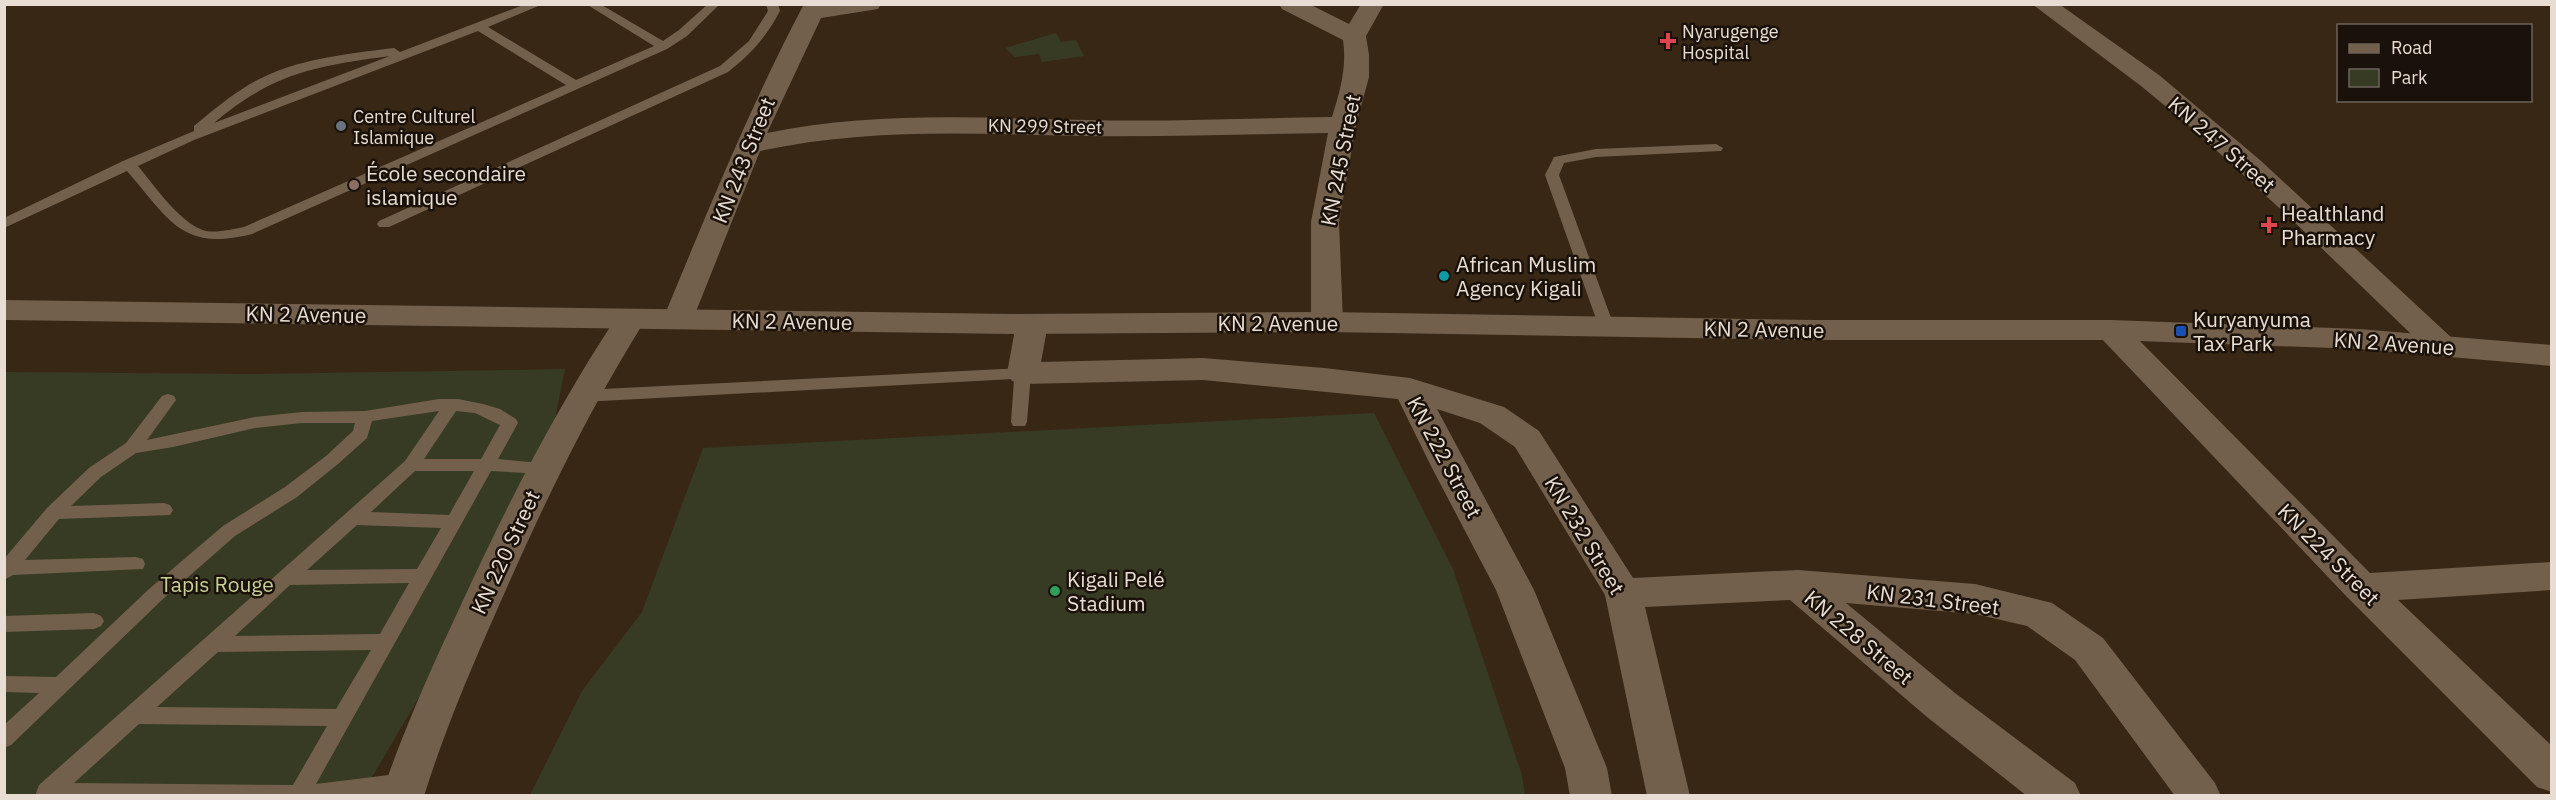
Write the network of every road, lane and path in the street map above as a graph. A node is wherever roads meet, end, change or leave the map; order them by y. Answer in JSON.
{"nodes":[{"id":1,"x":538,"y":4,"type":"edge"},
{"id":2,"x":591,"y":4,"type":"edge"},
{"id":3,"x":715,"y":4,"type":"edge"},
{"id":4,"x":772,"y":4,"type":"edge"},
{"id":5,"x":870,"y":4,"type":"edge"},
{"id":6,"x":1290,"y":4,"type":"edge"},
{"id":7,"x":1373,"y":4,"type":"edge"},
{"id":8,"x":2043,"y":4,"type":"edge"},
{"id":9,"x":814,"y":8,"type":"edge"},
{"id":10,"x":479,"y":27,"type":"junction"},
{"id":11,"x":1354,"y":36,"type":"junction"},
{"id":12,"x":663,"y":46,"type":"junction"},
{"id":13,"x":420,"y":48,"type":"junction"},
{"id":14,"x":577,"y":86,"type":"junction"},
{"id":15,"x":1343,"y":125,"type":"junction"},
{"id":16,"x":189,"y":137,"type":"junction"},
{"id":17,"x":750,"y":145,"type":"junction"},
{"id":18,"x":1716,"y":148,"type":"dead end"},
{"id":19,"x":128,"y":164,"type":"junction"},
{"id":20,"x":4,"y":224,"type":"edge"},
{"id":21,"x":384,"y":224,"type":"dead end"},
{"id":22,"x":4,"y":310,"type":"edge"},
{"id":23,"x":632,"y":319,"type":"junction"},
{"id":24,"x":678,"y":319,"type":"junction"},
{"id":25,"x":1327,"y":322,"type":"junction"},
{"id":26,"x":1032,"y":324,"type":"junction"},
{"id":27,"x":1606,"y":326,"type":"junction"},
{"id":28,"x":2111,"y":330,"type":"junction"},
{"id":29,"x":2442,"y":346,"type":"junction"},
{"id":30,"x":2552,"y":356,"type":"edge"},
{"id":31,"x":1023,"y":373,"type":"junction"},
{"id":32,"x":1410,"y":389,"type":"junction"},
{"id":33,"x":582,"y":396,"type":"junction"},
{"id":34,"x":168,"y":400,"type":"dead end"},
{"id":35,"x":452,"y":406,"type":"junction"},
{"id":36,"x":365,"y":417,"type":"junction"},
{"id":37,"x":1019,"y":422,"type":"dead end"},
{"id":38,"x":132,"y":447,"type":"junction"},
{"id":39,"x":411,"y":465,"type":"junction"},
{"id":40,"x":488,"y":465,"type":"junction"},
{"id":41,"x":544,"y":468,"type":"junction"},
{"id":42,"x":164,"y":510,"type":"dead end"},
{"id":43,"x":53,"y":513,"type":"junction"},
{"id":44,"x":355,"y":518,"type":"junction"},
{"id":45,"x":455,"y":522,"type":"junction"},
{"id":46,"x":136,"y":564,"type":"dead end"},
{"id":47,"x":7,"y":570,"type":"edge"},
{"id":48,"x":424,"y":576,"type":"junction"},
{"id":49,"x":2552,"y":576,"type":"edge"},
{"id":50,"x":285,"y":578,"type":"junction"},
{"id":51,"x":1798,"y":585,"type":"junction"},
{"id":52,"x":2361,"y":588,"type":"junction"},
{"id":53,"x":1623,"y":593,"type":"junction"},
{"id":54,"x":94,"y":621,"type":"dead end"},
{"id":55,"x":4,"y":624,"type":"edge"},
{"id":56,"x":386,"y":642,"type":"junction"},
{"id":57,"x":211,"y":644,"type":"junction"},
{"id":58,"x":4,"y":684,"type":"edge"},
{"id":59,"x":60,"y":685,"type":"junction"},
{"id":60,"x":132,"y":715,"type":"junction"},
{"id":61,"x":343,"y":717,"type":"junction"},
{"id":62,"x":4,"y":739,"type":"edge"},
{"id":63,"x":2552,"y":774,"type":"edge"},
{"id":64,"x":404,"y":789,"type":"edge"},
{"id":65,"x":46,"y":794,"type":"edge"},
{"id":66,"x":299,"y":795,"type":"edge"},
{"id":67,"x":1591,"y":795,"type":"edge"},
{"id":68,"x":1669,"y":795,"type":"edge"},
{"id":69,"x":2060,"y":795,"type":"edge"},
{"id":70,"x":2200,"y":795,"type":"edge"}],
"edges":[{"from":1,"to":10,"type":"lane"},
{"from":2,"to":12,"type":"lane"},
{"from":3,"to":12,"type":"lane"},
{"from":4,"to":21,"type":"lane"},
{"from":5,"to":9,"type":"street"},
{"from":6,"to":11,"type":"street"},
{"from":7,"to":11,"type":"street"},
{"from":8,"to":29,"type":"street","name":"KN 247 Street"},
{"from":9,"to":17,"type":"street","name":"KN 243 Street"},
{"from":10,"to":13,"type":"lane"},
{"from":10,"to":14,"type":"lane"},
{"from":11,"to":15,"type":"street","name":"KN 245 Street"},
{"from":12,"to":14,"type":"lane"},
{"from":13,"to":16,"type":"lane"},
{"from":13,"to":16,"type":"lane"},
{"from":14,"to":19,"type":"lane"},
{"from":15,"to":17,"type":"street","name":"KN 299 Street"},
{"from":15,"to":25,"type":"street","name":"KN 245 Street"},
{"from":16,"to":19,"type":"lane"},
{"from":17,"to":24,"type":"street","name":"KN 243 Street"},
{"from":18,"to":27,"type":"lane"},
{"from":19,"to":20,"type":"lane"},
{"from":22,"to":23,"type":"street","name":"KN 2 Avenue"},
{"from":23,"to":24,"type":"street","name":"KN 2 Avenue"},
{"from":23,"to":33,"type":"street","name":"KN 220 Street"},
{"from":24,"to":26,"type":"street","name":"KN 2 Avenue"},
{"from":25,"to":26,"type":"street","name":"KN 2 Avenue"},
{"from":25,"to":27,"type":"street","name":"KN 2 Avenue"},
{"from":26,"to":31,"type":"street"},
{"from":27,"to":28,"type":"street","name":"KN 2 Avenue"},
{"from":28,"to":29,"type":"street","name":"KN 2 Avenue"},
{"from":28,"to":52,"type":"street","name":"KN 224 Street"},
{"from":29,"to":30,"type":"street","name":"KN 2 Avenue"},
{"from":31,"to":32,"type":"street","name":"KN 222 Street"},
{"from":31,"to":33,"type":"lane"},
{"from":31,"to":37,"type":"lane"},
{"from":32,"to":53,"type":"street","name":"KN 232 Street"},
{"from":32,"to":67,"type":"street","name":"KN 222 Street"},
{"from":33,"to":41,"type":"street","name":"KN 220 Street"},
{"from":34,"to":38,"type":"lane"},
{"from":35,"to":36,"type":"lane"},
{"from":35,"to":39,"type":"lane"},
{"from":35,"to":40,"type":"lane"},
{"from":36,"to":38,"type":"lane"},
{"from":36,"to":59,"type":"lane"},
{"from":38,"to":43,"type":"lane"},
{"from":39,"to":40,"type":"lane"},
{"from":39,"to":44,"type":"lane"},
{"from":40,"to":41,"type":"lane"},
{"from":40,"to":45,"type":"lane"},
{"from":41,"to":64,"type":"street","name":"KN 220 Street"},
{"from":42,"to":43,"type":"lane"},
{"from":43,"to":47,"type":"lane"},
{"from":44,"to":45,"type":"lane"},
{"from":44,"to":50,"type":"lane"},
{"from":45,"to":48,"type":"lane"},
{"from":46,"to":47,"type":"lane"},
{"from":48,"to":50,"type":"lane"},
{"from":48,"to":56,"type":"lane"},
{"from":49,"to":52,"type":"street"},
{"from":50,"to":57,"type":"lane"},
{"from":51,"to":53,"type":"street","name":"KN 228 Street"},
{"from":51,"to":69,"type":"street","name":"KN 228 Street"},
{"from":51,"to":70,"type":"street","name":"KN 231 Street"},
{"from":52,"to":63,"type":"street","name":"KN 224 Street"},
{"from":53,"to":68,"type":"street","name":"KN 232 Street"},
{"from":54,"to":55,"type":"lane"},
{"from":56,"to":57,"type":"lane"},
{"from":56,"to":61,"type":"lane"},
{"from":57,"to":60,"type":"lane"},
{"from":58,"to":59,"type":"lane"},
{"from":59,"to":62,"type":"lane"},
{"from":60,"to":61,"type":"lane"},
{"from":60,"to":65,"type":"lane"},
{"from":61,"to":66,"type":"lane"},
{"from":64,"to":66,"type":"lane"},
{"from":65,"to":66,"type":"lane"}]}
